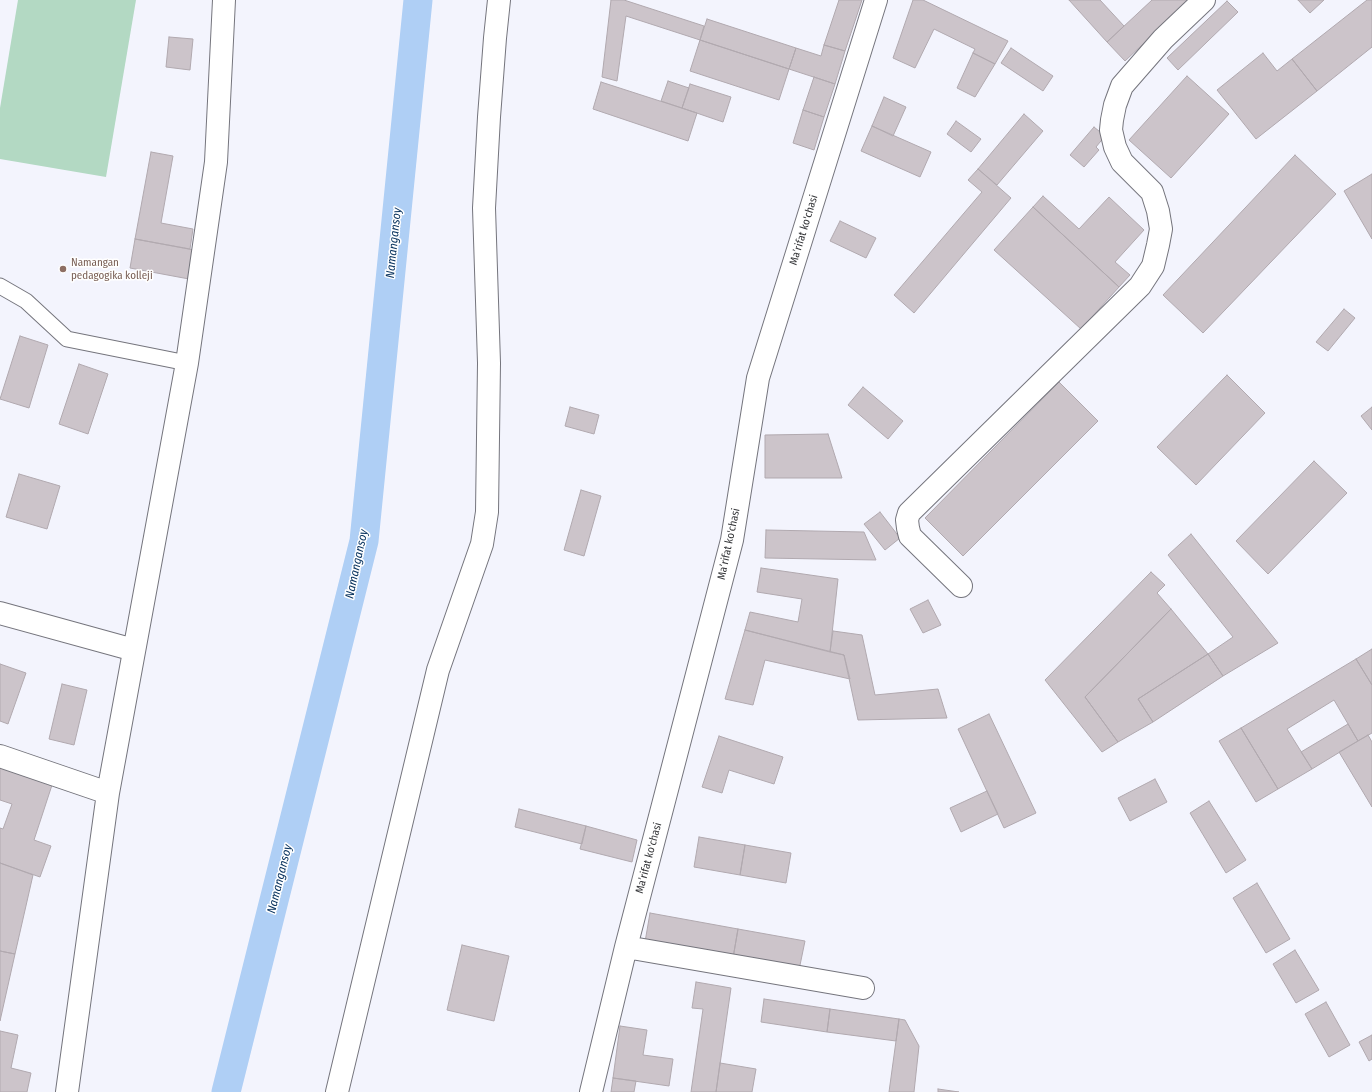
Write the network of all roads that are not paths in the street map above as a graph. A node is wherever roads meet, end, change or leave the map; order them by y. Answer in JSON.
{"nodes":[{"id":1,"x":224,"y":0,"type":"edge"},
{"id":2,"x":499,"y":0,"type":"edge"},
{"id":3,"x":876,"y":0,"type":"edge"},
{"id":4,"x":1204,"y":0,"type":"edge"},
{"id":5,"x":0,"y":286,"type":"edge"},
{"id":6,"x":187,"y":363,"type":"junction"},
{"id":7,"x":961,"y":586,"type":"dead end"},
{"id":8,"x":0,"y":614,"type":"edge"},
{"id":9,"x":134,"y":650,"type":"junction"},
{"id":10,"x":0,"y":756,"type":"edge"},
{"id":11,"x":108,"y":793,"type":"junction"},
{"id":12,"x":626,"y":947,"type":"junction"},
{"id":13,"x":863,"y":988,"type":"dead end"},
{"id":14,"x":67,"y":1092,"type":"edge"},
{"id":15,"x":337,"y":1092,"type":"edge"},
{"id":16,"x":591,"y":1092,"type":"edge"}],
"edges":[{"from":1,"to":6,"type":"street"},
{"from":2,"to":15,"type":"street"},
{"from":3,"to":12,"type":"street","name":"Maʼrifat ko'chasi"},
{"from":4,"to":7,"type":"street"},
{"from":5,"to":6,"type":"lane"},
{"from":6,"to":9,"type":"street"},
{"from":8,"to":9,"type":"street"},
{"from":9,"to":11,"type":"street"},
{"from":10,"to":11,"type":"street"},
{"from":11,"to":14,"type":"street"},
{"from":12,"to":13,"type":"street"},
{"from":12,"to":16,"type":"street","name":"Maʼrifat ko'chasi"}]}
